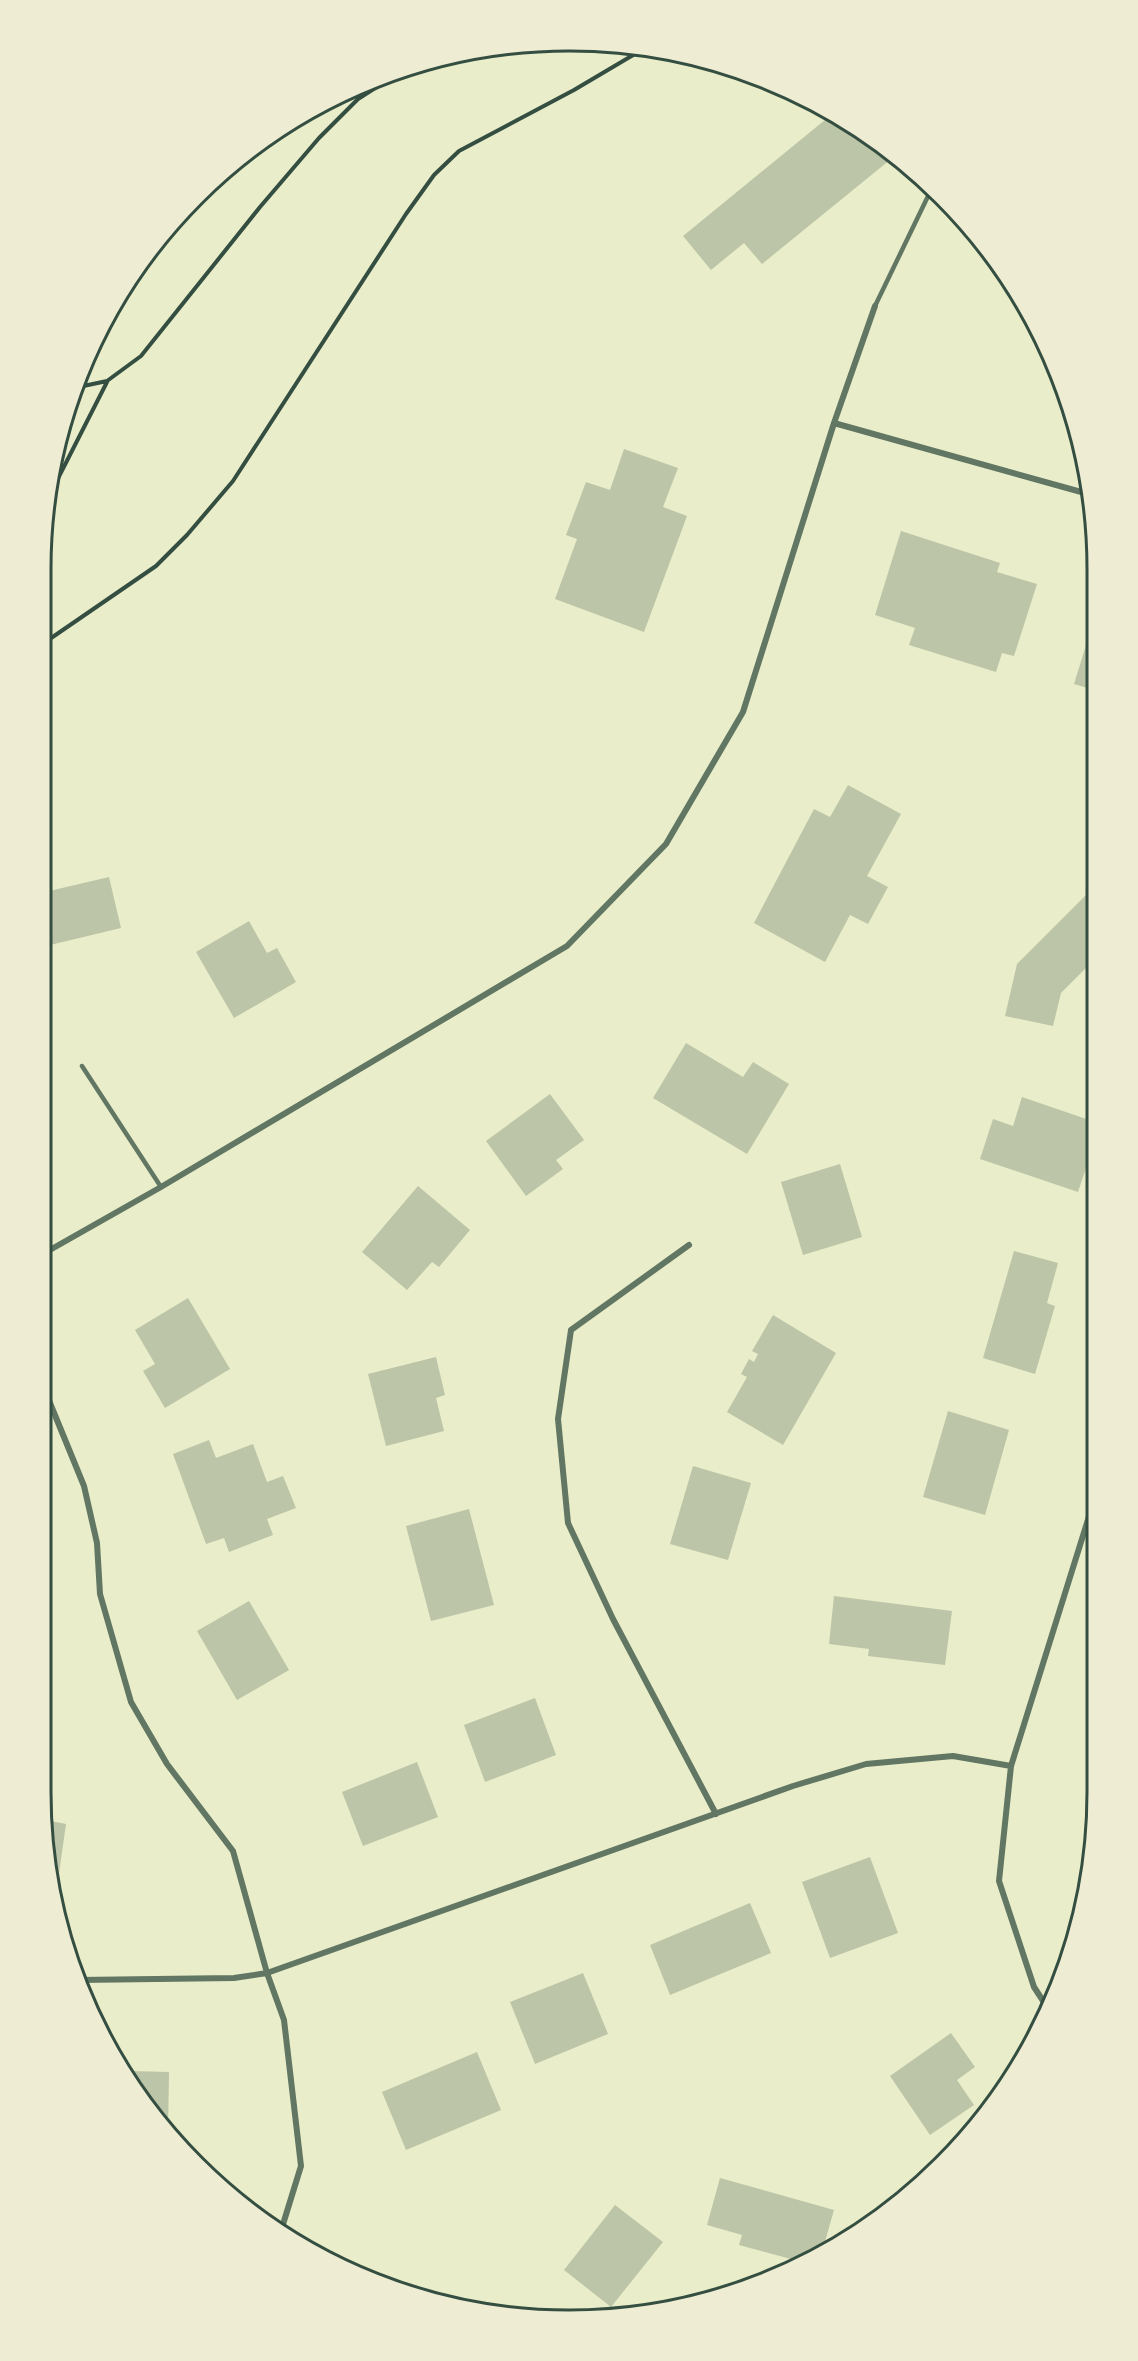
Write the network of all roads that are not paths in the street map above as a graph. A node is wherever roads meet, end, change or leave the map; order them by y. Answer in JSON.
{"nodes":[{"id":1,"x":928,"y":196,"type":"edge"},
{"id":2,"x":875,"y":306,"type":"joint"},
{"id":3,"x":834,"y":423,"type":"junction"},
{"id":4,"x":1081,"y":492,"type":"edge"},
{"id":5,"x":82,"y":1066,"type":"dead end"},
{"id":6,"x":161,"y":1187,"type":"junction"},
{"id":7,"x":689,"y":1245,"type":"dead end"},
{"id":8,"x":51,"y":1250,"type":"edge"},
{"id":9,"x":51,"y":1407,"type":"edge"},
{"id":10,"x":1087,"y":1523,"type":"edge"},
{"id":11,"x":1011,"y":1766,"type":"junction"},
{"id":12,"x":716,"y":1814,"type":"junction"},
{"id":13,"x":267,"y":1973,"type":"junction"},
{"id":14,"x":86,"y":1980,"type":"edge"},
{"id":15,"x":1043,"y":2001,"type":"edge"},
{"id":16,"x":283,"y":2224,"type":"edge"}],
"edges":[{"from":1,"to":2,"type":"lane"},
{"from":2,"to":3,"type":"street"},
{"from":3,"to":4,"type":"street"},
{"from":3,"to":6,"type":"street"},
{"from":5,"to":6,"type":"lane"},
{"from":6,"to":8,"type":"street"},
{"from":7,"to":12,"type":"street"},
{"from":9,"to":13,"type":"street"},
{"from":10,"to":11,"type":"street"},
{"from":11,"to":12,"type":"street"},
{"from":11,"to":15,"type":"street"},
{"from":12,"to":13,"type":"street"},
{"from":13,"to":14,"type":"street"},
{"from":13,"to":16,"type":"street"}]}
